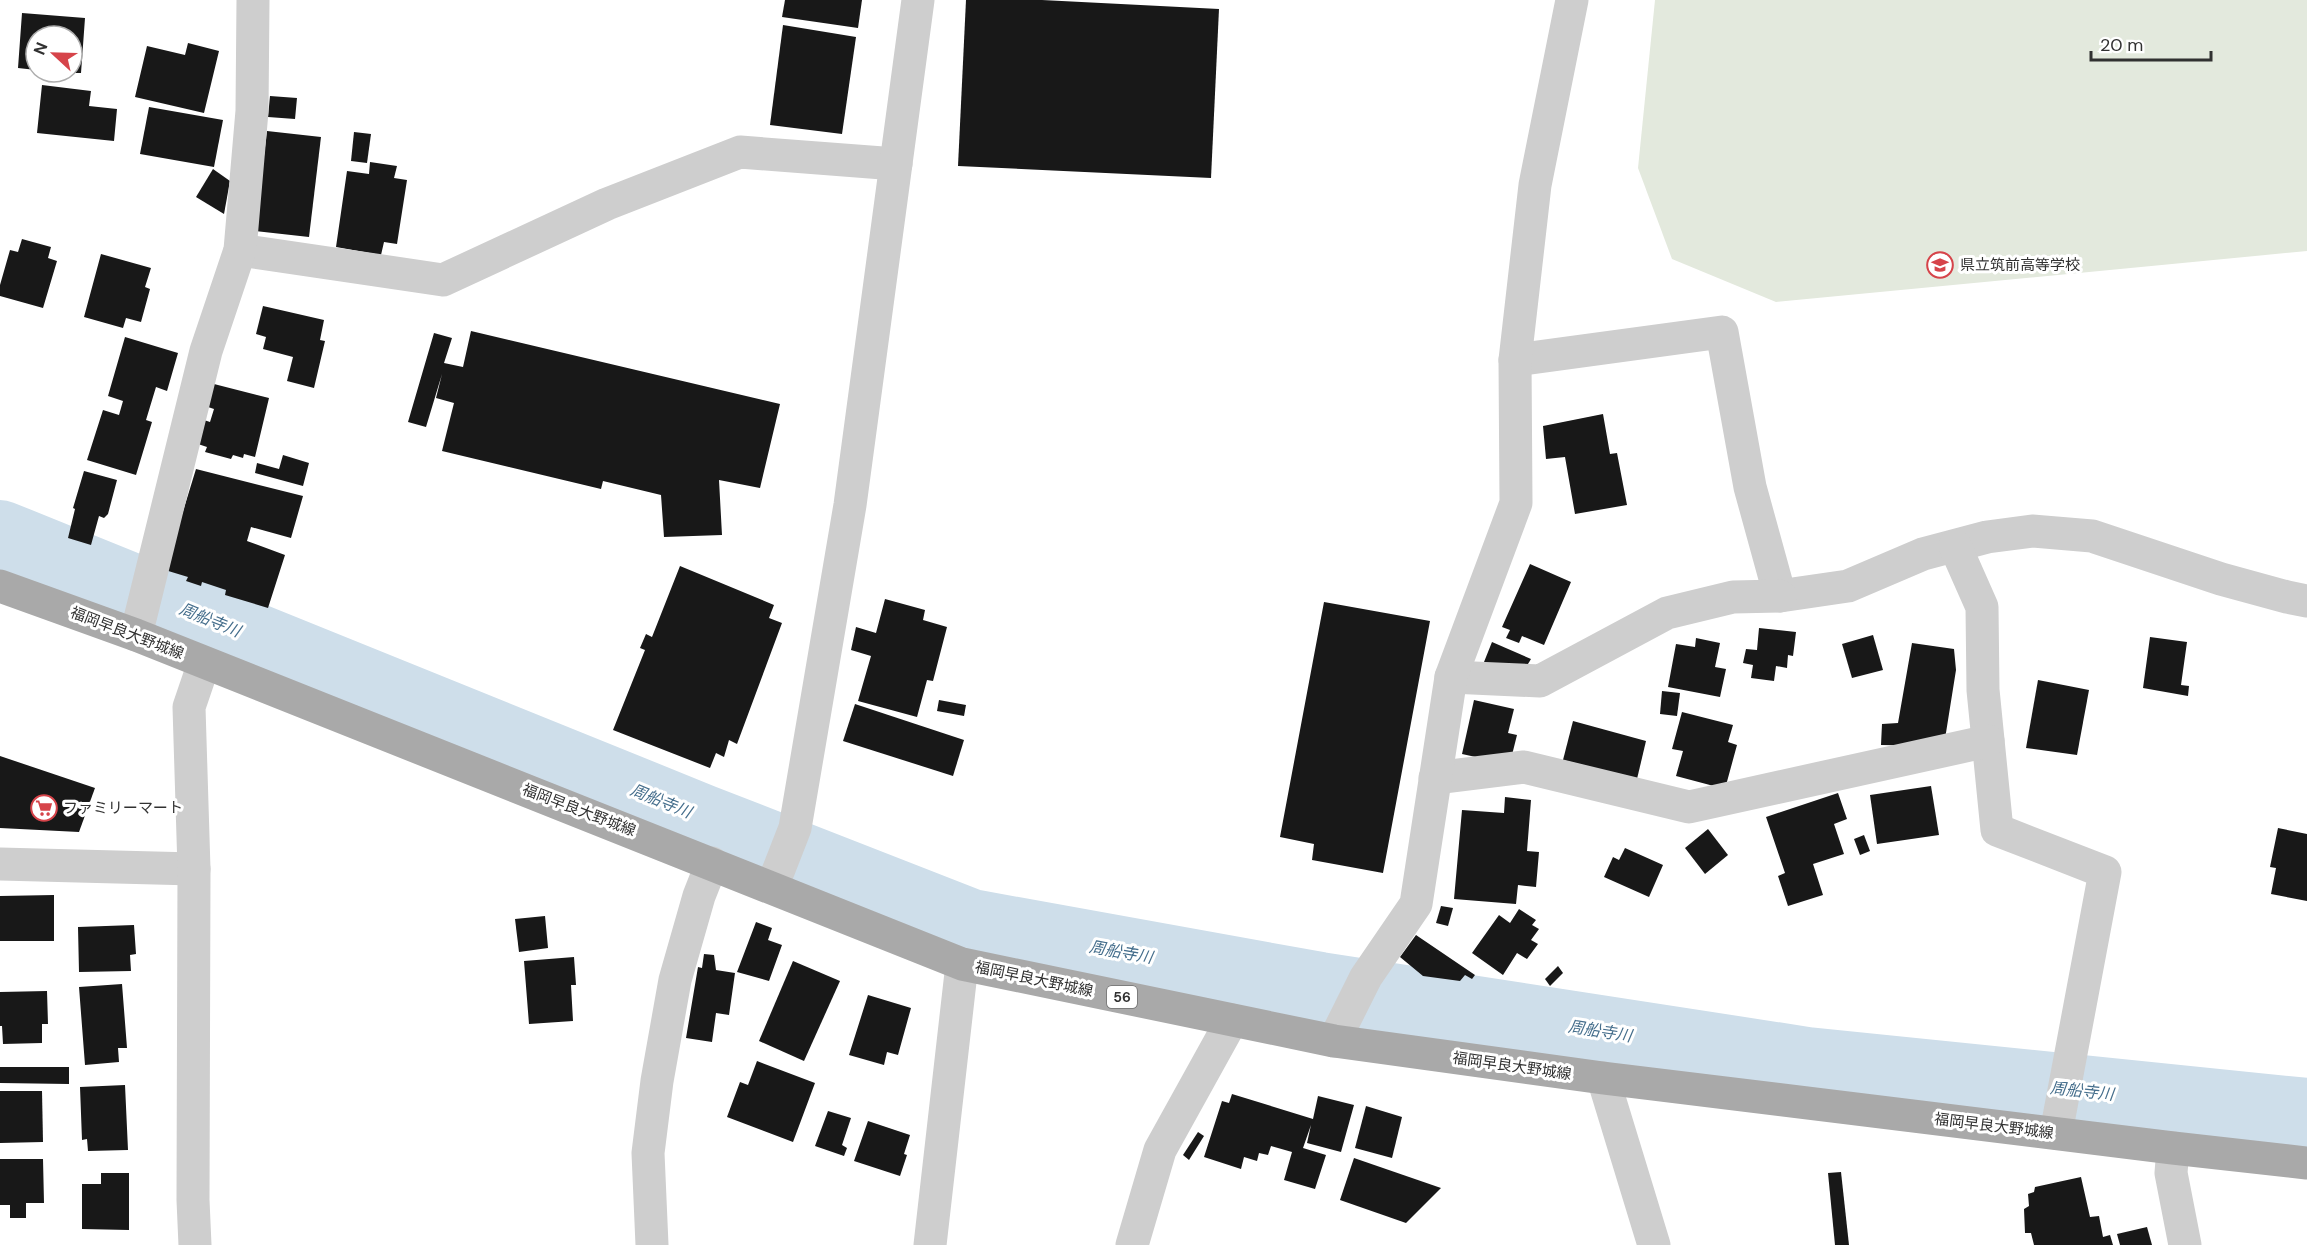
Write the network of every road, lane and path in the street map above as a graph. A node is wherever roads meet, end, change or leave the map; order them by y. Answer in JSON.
{"nodes":[{"id":1,"x":253,"y":0,"type":"edge"},
{"id":2,"x":918,"y":0,"type":"edge"},
{"id":3,"x":1572,"y":0,"type":"edge"},
{"id":4,"x":896,"y":164,"type":"junction"},
{"id":5,"x":240,"y":250,"type":"junction"},
{"id":6,"x":1515,"y":360,"type":"junction"},
{"id":7,"x":1955,"y":546,"type":"junction"},
{"id":8,"x":0,"y":586,"type":"edge"},
{"id":9,"x":1780,"y":596,"type":"junction"},
{"id":10,"x":2307,"y":601,"type":"edge"},
{"id":11,"x":136,"y":635,"type":"junction"},
{"id":12,"x":204,"y":663,"type":"junction"},
{"id":13,"x":1451,"y":677,"type":"junction"},
{"id":14,"x":1988,"y":741,"type":"junction"},
{"id":15,"x":1435,"y":778,"type":"junction"},
{"id":16,"x":712,"y":863,"type":"junction"},
{"id":17,"x":0,"y":864,"type":"edge"},
{"id":18,"x":194,"y":869,"type":"junction"},
{"id":19,"x":772,"y":887,"type":"junction"},
{"id":20,"x":962,"y":964,"type":"junction"},
{"id":21,"x":1233,"y":1020,"type":"junction"},
{"id":22,"x":1334,"y":1041,"type":"junction"},
{"id":23,"x":1603,"y":1078,"type":"junction"},
{"id":24,"x":2056,"y":1133,"type":"junction"},
{"id":25,"x":2174,"y":1148,"type":"junction"},
{"id":26,"x":2307,"y":1163,"type":"edge"},
{"id":27,"x":195,"y":1245,"type":"edge"},
{"id":28,"x":652,"y":1245,"type":"edge"},
{"id":29,"x":930,"y":1245,"type":"edge"},
{"id":30,"x":1132,"y":1245,"type":"edge"},
{"id":31,"x":1654,"y":1245,"type":"edge"},
{"id":32,"x":2185,"y":1245,"type":"edge"}],
"edges":[{"from":1,"to":5,"type":"street"},
{"from":2,"to":4,"type":"street"},
{"from":3,"to":6,"type":"street"},
{"from":4,"to":5,"type":"street"},
{"from":4,"to":19,"type":"street"},
{"from":5,"to":11,"type":"street"},
{"from":6,"to":9,"type":"street"},
{"from":6,"to":13,"type":"street"},
{"from":7,"to":9,"type":"street"},
{"from":7,"to":10,"type":"street"},
{"from":7,"to":14,"type":"street"},
{"from":8,"to":11,"type":"main road","name":"福岡早良大野城線","number":"56"},
{"from":9,"to":13,"type":"street"},
{"from":11,"to":12,"type":"main road","name":"福岡早良大野城線","number":"56"},
{"from":12,"to":16,"type":"main road","name":"福岡早良大野城線","number":"56"},
{"from":12,"to":18,"type":"street"},
{"from":13,"to":15,"type":"street"},
{"from":14,"to":15,"type":"street"},
{"from":14,"to":24,"type":"street"},
{"from":15,"to":22,"type":"street"},
{"from":16,"to":19,"type":"main road","name":"福岡早良大野城線","number":"56"},
{"from":16,"to":28,"type":"street"},
{"from":17,"to":18,"type":"street"},
{"from":18,"to":27,"type":"street"},
{"from":19,"to":20,"type":"main road","name":"福岡早良大野城線","number":"56"},
{"from":20,"to":21,"type":"main road","name":"福岡早良大野城線","number":"56"},
{"from":20,"to":29,"type":"street"},
{"from":21,"to":22,"type":"main road","name":"福岡早良大野城線","number":"56"},
{"from":21,"to":30,"type":"street"},
{"from":22,"to":23,"type":"main road","name":"福岡早良大野城線","number":"56"},
{"from":23,"to":24,"type":"main road","name":"福岡早良大野城線","number":"56"},
{"from":23,"to":31,"type":"street"},
{"from":24,"to":25,"type":"main road","name":"福岡早良大野城線","number":"56"},
{"from":25,"to":26,"type":"main road","name":"福岡早良大野城線","number":"56"},
{"from":25,"to":32,"type":"street"}]}
